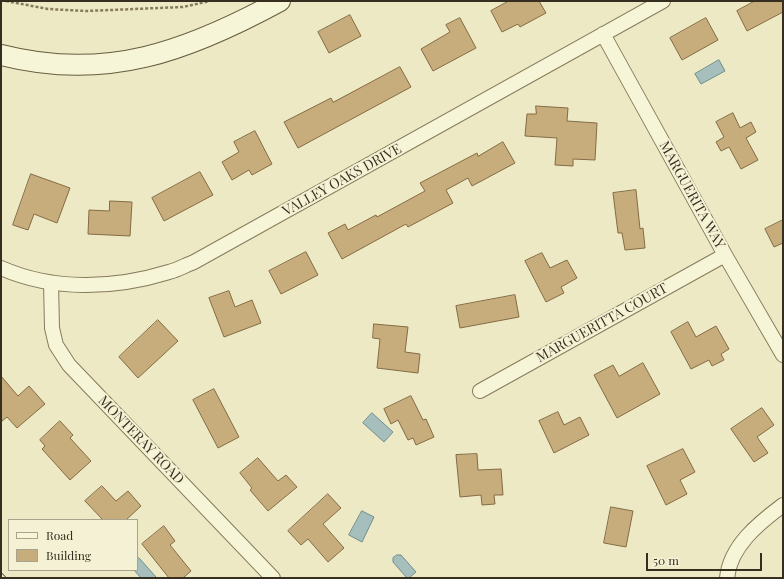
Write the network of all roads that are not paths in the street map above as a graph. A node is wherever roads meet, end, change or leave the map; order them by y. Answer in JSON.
{"nodes":[{"id":1,"x":280,"y":1,"type":"edge"},
{"id":2,"x":663,"y":1,"type":"edge"},
{"id":3,"x":603,"y":34,"type":"junction"},
{"id":4,"x":1,"y":55,"type":"edge"},
{"id":5,"x":725,"y":255,"type":"junction"},
{"id":6,"x":1,"y":268,"type":"edge"},
{"id":7,"x":51,"y":283,"type":"junction"},
{"id":8,"x":783,"y":355,"type":"edge"},
{"id":9,"x":480,"y":391,"type":"dead end"},
{"id":10,"x":783,"y":505,"type":"edge"},
{"id":11,"x":727,"y":575,"type":"edge"},
{"id":12,"x":273,"y":578,"type":"edge"}],
"edges":[{"from":1,"to":4,"type":"main road"},
{"from":2,"to":3,"type":"street","name":"VALLEY OAKS DRIVE"},
{"from":3,"to":5,"type":"street","name":"MARGUERITA WAY"},
{"from":3,"to":7,"type":"street","name":"VALLEY OAKS DRIVE"},
{"from":5,"to":8,"type":"street","name":"MARGUERITA WAY"},
{"from":5,"to":9,"type":"street","name":"MARGUERITTA COURT"},
{"from":6,"to":7,"type":"street","name":"VALLEY OAKS DRIVE"},
{"from":7,"to":12,"type":"street","name":"MONTERAY ROAD"},
{"from":10,"to":11,"type":"street"}]}
